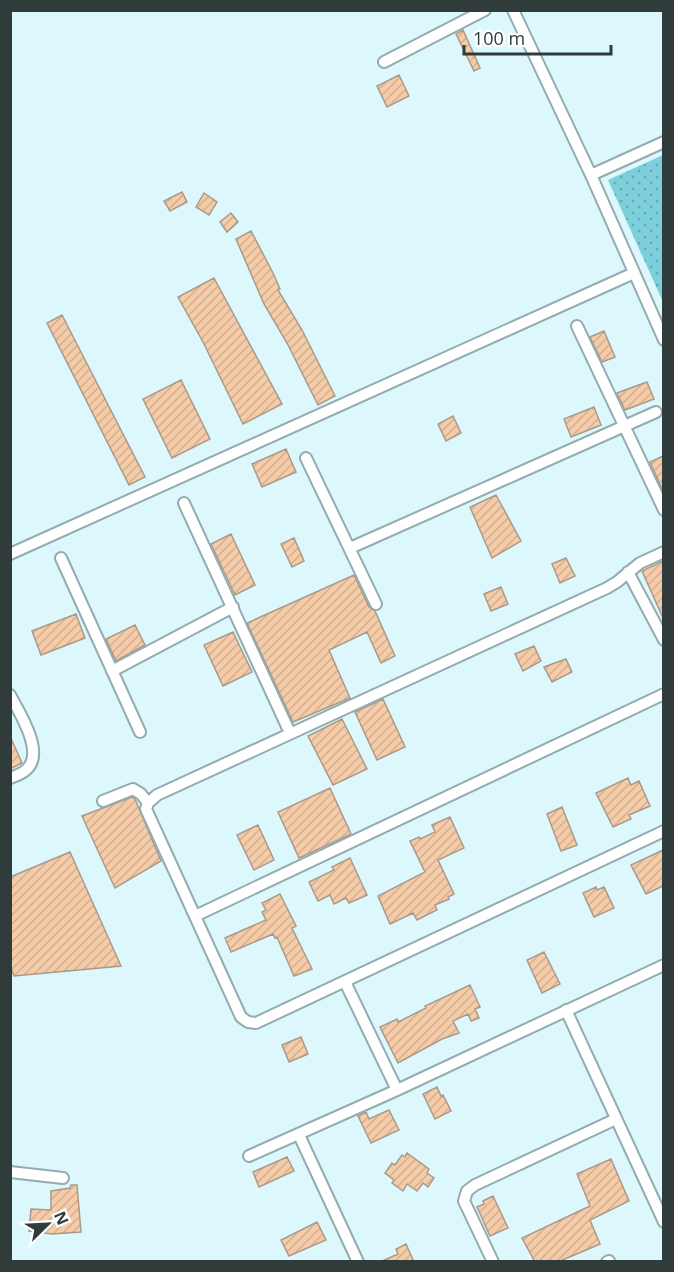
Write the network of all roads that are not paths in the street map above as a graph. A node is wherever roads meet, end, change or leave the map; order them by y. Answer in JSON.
{"nodes":[{"id":1,"x":485,"y":10,"type":"edge"},
{"id":2,"x":513,"y":10,"type":"edge"},
{"id":3,"x":384,"y":62,"type":"dead end"},
{"id":4,"x":663,"y":142,"type":"edge"},
{"id":5,"x":591,"y":175,"type":"junction"},
{"id":6,"x":634,"y":273,"type":"junction"},
{"id":7,"x":577,"y":326,"type":"dead end"},
{"id":8,"x":663,"y":340,"type":"edge"},
{"id":9,"x":656,"y":412,"type":"dead end"},
{"id":10,"x":625,"y":426,"type":"junction"},
{"id":11,"x":306,"y":458,"type":"dead end"},
{"id":12,"x":184,"y":503,"type":"dead end"},
{"id":13,"x":663,"y":510,"type":"edge"},
{"id":14,"x":350,"y":548,"type":"junction"},
{"id":15,"x":663,"y":552,"type":"edge"},
{"id":16,"x":10,"y":555,"type":"edge"},
{"id":17,"x":61,"y":558,"type":"dead end"},
{"id":18,"x":628,"y":572,"type":"junction"},
{"id":19,"x":376,"y":604,"type":"dead end"},
{"id":20,"x":233,"y":607,"type":"junction"},
{"id":21,"x":663,"y":640,"type":"edge"},
{"id":22,"x":112,"y":671,"type":"junction"},
{"id":23,"x":663,"y":694,"type":"edge"},
{"id":24,"x":10,"y":695,"type":"edge"},
{"id":25,"x":140,"y":732,"type":"dead end"},
{"id":26,"x":290,"y":733,"type":"junction"},
{"id":27,"x":10,"y":778,"type":"edge"},
{"id":28,"x":103,"y":801,"type":"dead end"},
{"id":29,"x":148,"y":802,"type":"junction"},
{"id":30,"x":663,"y":831,"type":"edge"},
{"id":31,"x":195,"y":916,"type":"junction"},
{"id":32,"x":663,"y":965,"type":"edge"},
{"id":33,"x":345,"y":982,"type":"junction"},
{"id":34,"x":566,"y":1010,"type":"junction"},
{"id":35,"x":397,"y":1090,"type":"junction"},
{"id":36,"x":616,"y":1119,"type":"junction"},
{"id":37,"x":299,"y":1135,"type":"junction"},
{"id":38,"x":249,"y":1156,"type":"dead end"},
{"id":39,"x":10,"y":1172,"type":"edge"},
{"id":40,"x":63,"y":1178,"type":"dead end"},
{"id":41,"x":663,"y":1222,"type":"edge"},
{"id":42,"x":358,"y":1262,"type":"edge"},
{"id":43,"x":493,"y":1262,"type":"edge"}],
"edges":[{"from":1,"to":3,"type":"street"},
{"from":2,"to":5,"type":"street"},
{"from":4,"to":5,"type":"street"},
{"from":5,"to":6,"type":"street"},
{"from":6,"to":8,"type":"street"},
{"from":6,"to":16,"type":"street"},
{"from":7,"to":10,"type":"street"},
{"from":9,"to":10,"type":"street"},
{"from":10,"to":13,"type":"street"},
{"from":10,"to":14,"type":"street"},
{"from":11,"to":14,"type":"street"},
{"from":12,"to":20,"type":"street"},
{"from":14,"to":19,"type":"street"},
{"from":15,"to":18,"type":"street"},
{"from":17,"to":22,"type":"street"},
{"from":18,"to":21,"type":"street"},
{"from":18,"to":26,"type":"street"},
{"from":20,"to":22,"type":"street"},
{"from":20,"to":26,"type":"street"},
{"from":22,"to":25,"type":"street"},
{"from":23,"to":31,"type":"street"},
{"from":24,"to":27,"type":"street"},
{"from":26,"to":29,"type":"street"},
{"from":28,"to":29,"type":"street"},
{"from":29,"to":31,"type":"street"},
{"from":30,"to":33,"type":"street"},
{"from":31,"to":33,"type":"street"},
{"from":32,"to":34,"type":"street"},
{"from":33,"to":35,"type":"street"},
{"from":34,"to":35,"type":"street"},
{"from":34,"to":36,"type":"street"},
{"from":35,"to":37,"type":"street"},
{"from":36,"to":41,"type":"street"},
{"from":36,"to":43,"type":"street"},
{"from":37,"to":38,"type":"street"},
{"from":37,"to":42,"type":"street"},
{"from":39,"to":40,"type":"street"}]}
